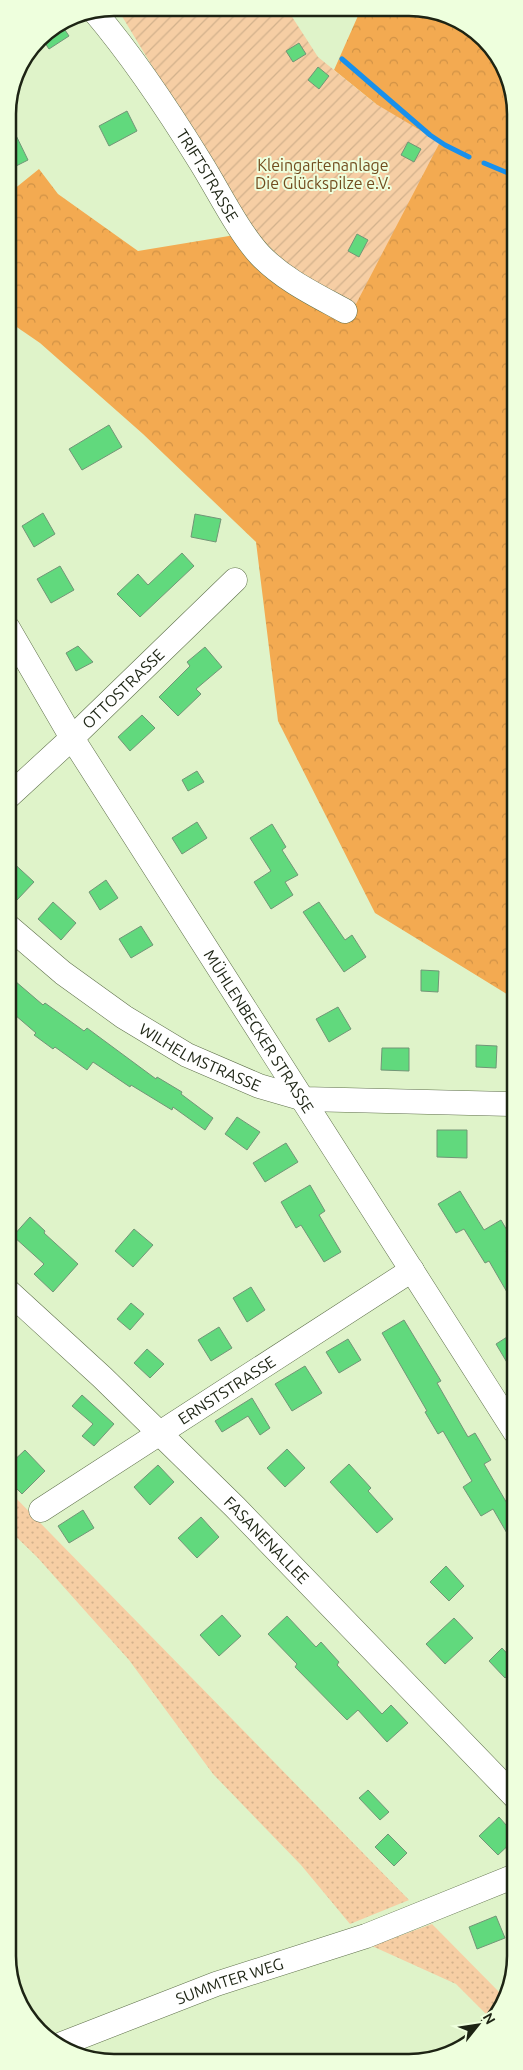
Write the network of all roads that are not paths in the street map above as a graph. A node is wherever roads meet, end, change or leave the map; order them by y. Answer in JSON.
{"nodes":[{"id":1,"x":99,"y":17,"type":"edge"},
{"id":2,"x":346,"y":311,"type":"dead end"},
{"id":3,"x":235,"y":580,"type":"dead end"},
{"id":4,"x":16,"y":642,"type":"edge"},
{"id":5,"x":72,"y":738,"type":"junction"},
{"id":6,"x":16,"y":790,"type":"edge"},
{"id":7,"x":16,"y":933,"type":"edge"},
{"id":8,"x":304,"y":1099,"type":"junction"},
{"id":9,"x":507,"y":1104,"type":"edge"},
{"id":10,"x":412,"y":1270,"type":"junction"},
{"id":11,"x":16,"y":1298,"type":"edge"},
{"id":12,"x":507,"y":1419,"type":"edge"},
{"id":13,"x":160,"y":1434,"type":"junction"},
{"id":14,"x":41,"y":1510,"type":"dead end"},
{"id":15,"x":507,"y":1789,"type":"edge"},
{"id":16,"x":507,"y":1879,"type":"edge"},
{"id":17,"x":67,"y":2042,"type":"edge"}],
"edges":[{"from":1,"to":2,"type":"street","name":"TRIFTSTRASSE"},
{"from":3,"to":5,"type":"street","name":"OTTOSTRASSE"},
{"from":4,"to":5,"type":"street","name":"MÜHLENBECKER STRASSE"},
{"from":5,"to":6,"type":"street","name":"OTTOSTRASSE"},
{"from":5,"to":8,"type":"street","name":"MÜHLENBECKER STRASSE"},
{"from":7,"to":8,"type":"street","name":"WILHELMSTRASSE"},
{"from":8,"to":9,"type":"street","name":"WILHELMSTRASSE"},
{"from":8,"to":10,"type":"street","name":"MÜHLENBECKER STRASSE"},
{"from":10,"to":12,"type":"street","name":"MÜHLENBECKER STRASSE"},
{"from":10,"to":13,"type":"street","name":"ERNSTSTRASSE"},
{"from":11,"to":13,"type":"street","name":"FASANENALLEE"},
{"from":13,"to":14,"type":"street","name":"ERNSTSTRASSE"},
{"from":13,"to":15,"type":"street","name":"FASANENALLEE"},
{"from":16,"to":17,"type":"street","name":"SUMMTER WEG"}]}
